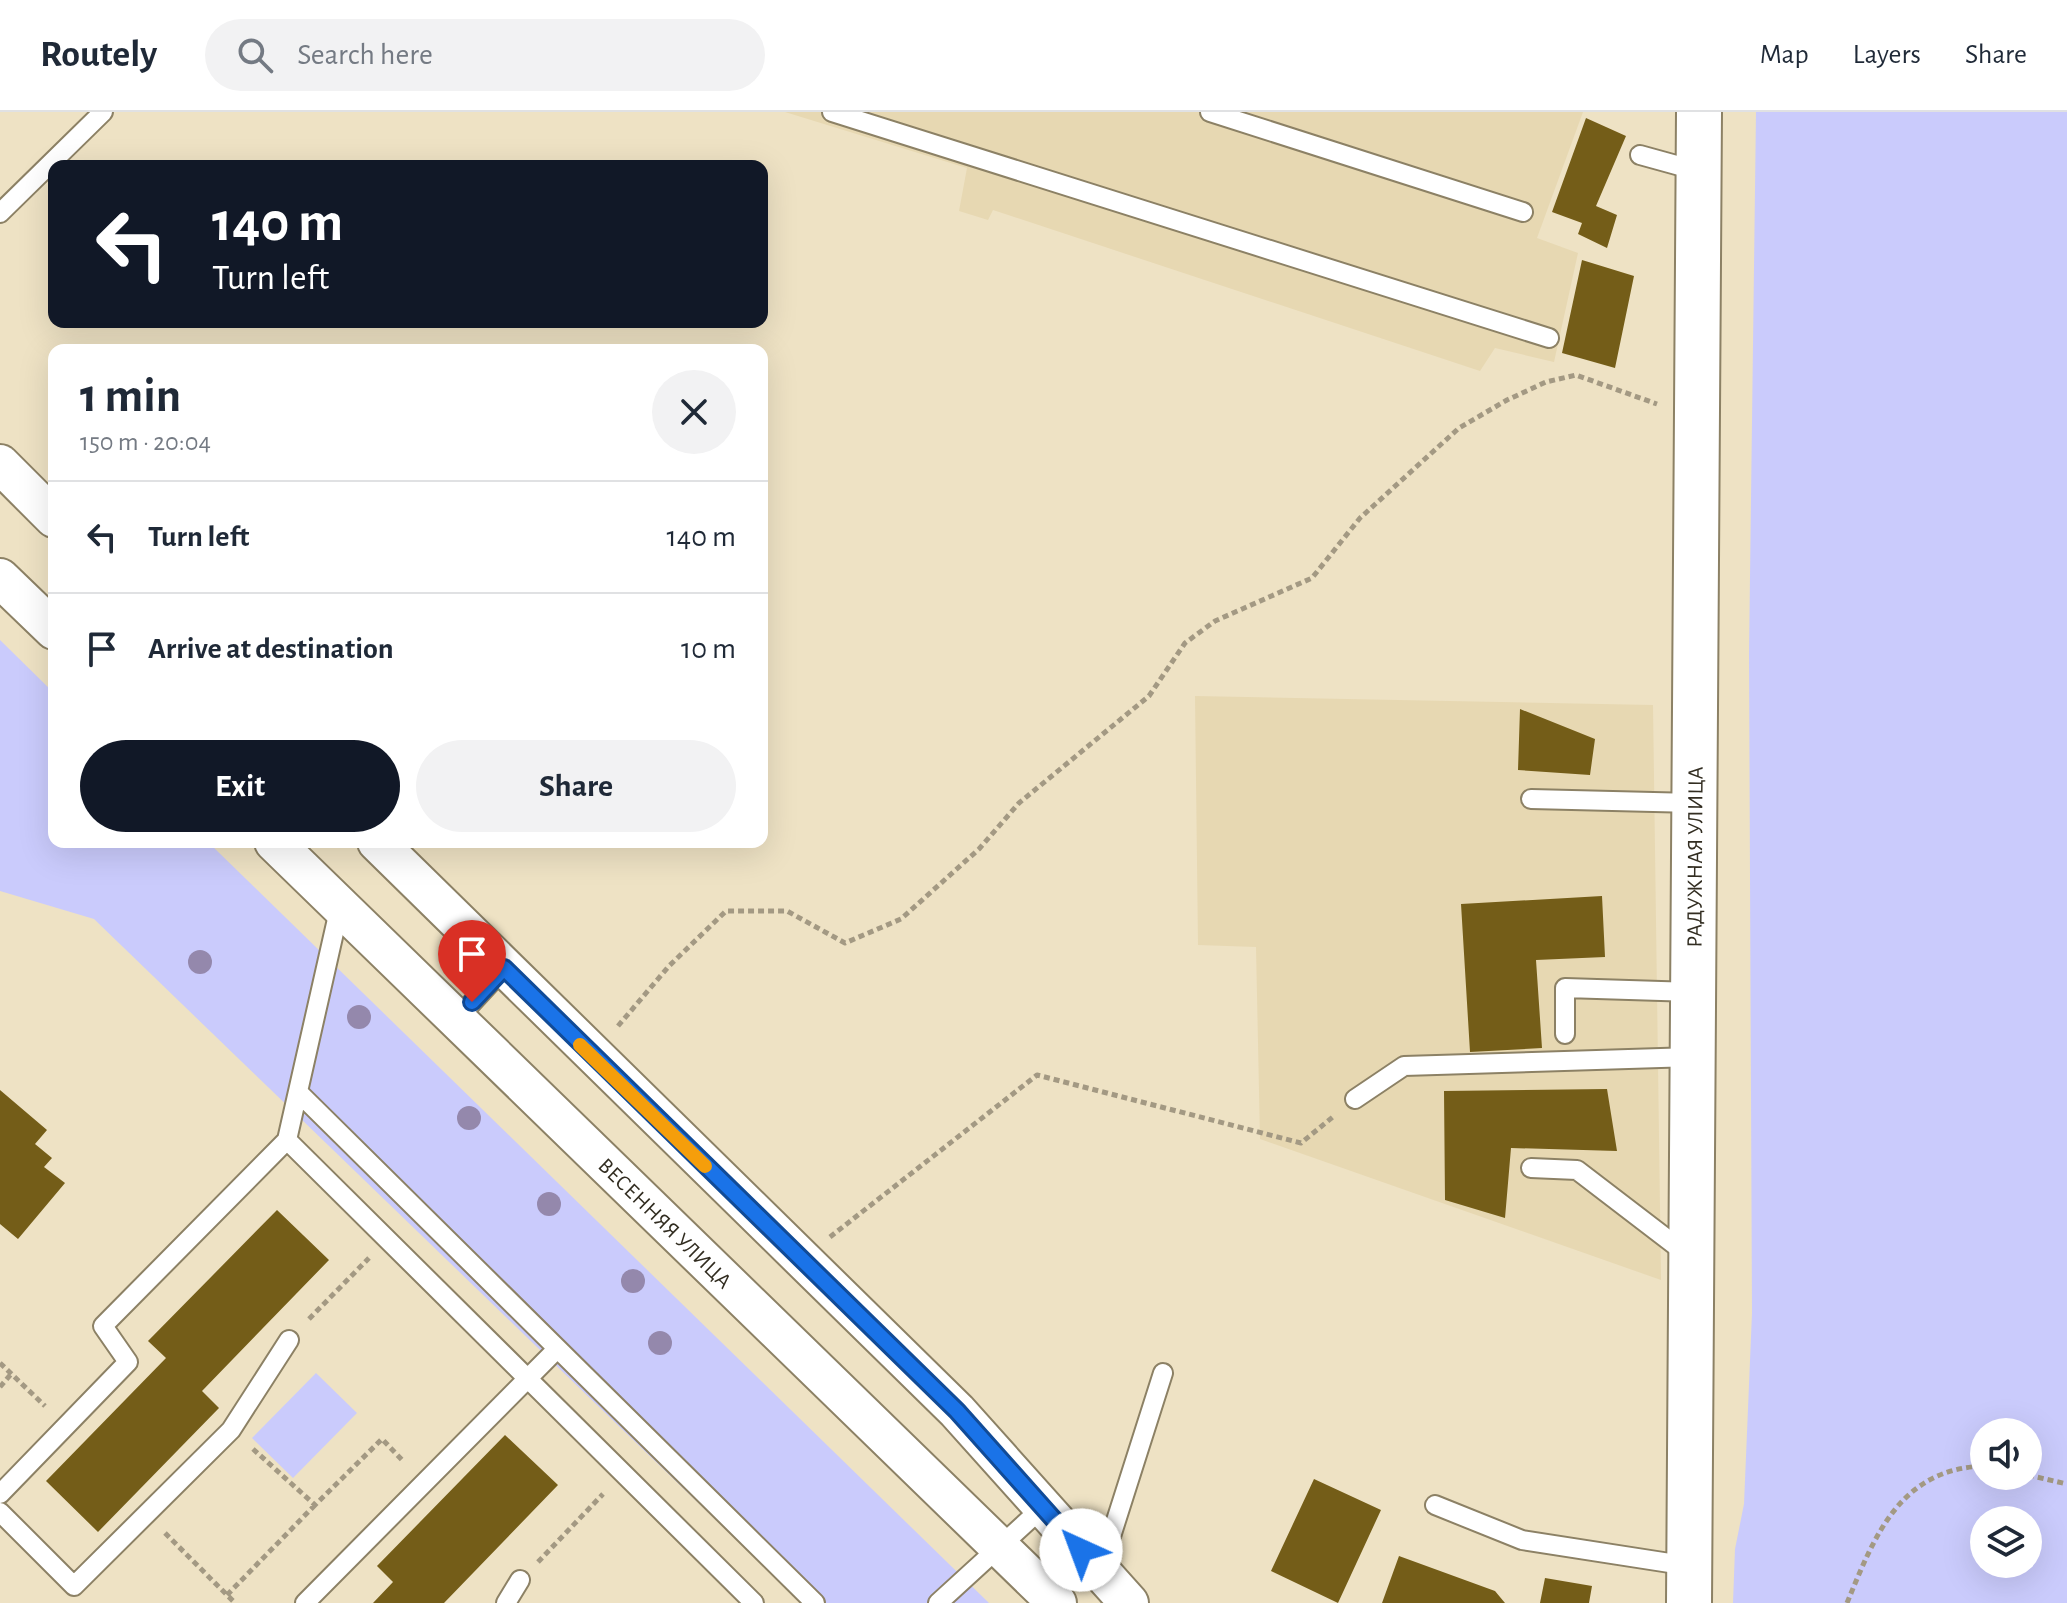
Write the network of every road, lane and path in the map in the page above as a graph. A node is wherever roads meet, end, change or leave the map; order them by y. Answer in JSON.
{"nodes":[{"id":1,"x":103,"y":112,"type":"edge"},
{"id":2,"x":832,"y":112,"type":"edge"},
{"id":3,"x":1210,"y":112,"type":"edge"},
{"id":4,"x":1699,"y":112,"type":"edge"},
{"id":5,"x":1640,"y":155,"type":"dead end"},
{"id":6,"x":54,"y":160,"type":"edge"},
{"id":7,"x":48,"y":166,"type":"edge"},
{"id":8,"x":1698,"y":171,"type":"junction"},
{"id":9,"x":1523,"y":212,"type":"dead end"},
{"id":10,"x":0,"y":213,"type":"edge"},
{"id":11,"x":1549,"y":338,"type":"dead end"},
{"id":12,"x":1608,"y":385,"type":"dead end"},
{"id":13,"x":0,"y":464,"type":"edge"},
{"id":14,"x":48,"y":512,"type":"edge"},
{"id":15,"x":0,"y":578,"type":"edge"},
{"id":16,"x":48,"y":624,"type":"edge"},
{"id":17,"x":1531,"y":799,"type":"dead end"},
{"id":18,"x":1694,"y":803,"type":"junction"},
{"id":19,"x":280,"y":848,"type":"edge"},
{"id":20,"x":383,"y":848,"type":"edge"},
{"id":21,"x":340,"y":906,"type":"junction"},
{"id":22,"x":504,"y":968,"type":"junction"},
{"id":23,"x":1693,"y":992,"type":"junction"},
{"id":24,"x":457,"y":1019,"type":"junction"},
{"id":25,"x":1565,"y":1034,"type":"dead end"},
{"id":26,"x":1693,"y":1057,"type":"junction"},
{"id":27,"x":595,"y":1060,"type":"junction"},
{"id":28,"x":298,"y":1092,"type":"junction"},
{"id":29,"x":1355,"y":1099,"type":"joint"},
{"id":30,"x":287,"y":1140,"type":"junction"},
{"id":31,"x":1531,"y":1168,"type":"dead end"},
{"id":32,"x":387,"y":1240,"type":"junction"},
{"id":33,"x":1691,"y":1257,"type":"junction"},
{"id":34,"x":801,"y":1260,"type":"junction"},
{"id":35,"x":289,"y":1340,"type":"joint"},
{"id":36,"x":557,"y":1349,"type":"junction"},
{"id":37,"x":0,"y":1363,"type":"edge"},
{"id":38,"x":1163,"y":1373,"type":"dead end"},
{"id":39,"x":11,"y":1374,"type":"junction"},
{"id":40,"x":528,"y":1379,"type":"junction"},
{"id":41,"x":0,"y":1387,"type":"edge"},
{"id":42,"x":65,"y":1426,"type":"junction"},
{"id":43,"x":231,"y":1430,"type":"junction"},
{"id":44,"x":1970,"y":1467,"type":"edge"},
{"id":45,"x":624,"y":1474,"type":"junction"},
{"id":46,"x":2042,"y":1478,"type":"edge"},
{"id":47,"x":424,"y":1483,"type":"junction"},
{"id":48,"x":2067,"y":1484,"type":"edge"},
{"id":49,"x":0,"y":1494,"type":"edge"},
{"id":50,"x":315,"y":1505,"type":"junction"},
{"id":51,"x":1435,"y":1505,"type":"dead end"},
{"id":52,"x":1042,"y":1508,"type":"junction"},
{"id":53,"x":0,"y":1512,"type":"edge"},
{"id":54,"x":146,"y":1514,"type":"junction"},
{"id":55,"x":1001,"y":1547,"type":"junction"},
{"id":56,"x":1100,"y":1571,"type":"junction"},
{"id":57,"x":520,"y":1580,"type":"joint"},
{"id":58,"x":1689,"y":1585,"type":"edge"},
{"id":59,"x":227,"y":1595,"type":"junction"},
{"id":60,"x":804,"y":1599,"type":"edge"},
{"id":61,"x":235,"y":1603,"type":"edge"},
{"id":62,"x":305,"y":1603,"type":"edge"},
{"id":63,"x":506,"y":1603,"type":"edge"},
{"id":64,"x":754,"y":1603,"type":"edge"},
{"id":65,"x":938,"y":1603,"type":"edge"},
{"id":66,"x":1057,"y":1603,"type":"edge"},
{"id":67,"x":1129,"y":1603,"type":"edge"},
{"id":68,"x":1847,"y":1603,"type":"edge"}],
"edges":[{"from":1,"to":6,"type":"lane"},
{"from":2,"to":11,"type":"lane"},
{"from":3,"to":9,"type":"lane"},
{"from":4,"to":8,"type":"street","name":"РАДУЖНАЯ УЛИЦА"},
{"from":5,"to":8,"type":"lane"},
{"from":7,"to":10,"type":"lane"},
{"from":8,"to":18,"type":"street","name":"РАДУЖНАЯ УЛИЦА"},
{"from":12,"to":27,"type":"path"},
{"from":13,"to":14,"type":"street"},
{"from":15,"to":16,"type":"street"},
{"from":17,"to":18,"type":"lane"},
{"from":18,"to":23,"type":"street","name":"РАДУЖНАЯ УЛИЦА"},
{"from":19,"to":21,"type":"street","name":"ВЕСЕННЯЯ УЛИЦА"},
{"from":20,"to":22,"type":"street"},
{"from":21,"to":24,"type":"street","name":"ВЕСЕННЯЯ УЛИЦА"},
{"from":21,"to":28,"type":"lane"},
{"from":22,"to":24,"type":"lane"},
{"from":22,"to":27,"type":"street"},
{"from":23,"to":25,"type":"lane"},
{"from":23,"to":26,"type":"street","name":"РАДУЖНАЯ УЛИЦА"},
{"from":24,"to":55,"type":"street","name":"ВЕСЕННЯЯ УЛИЦА"},
{"from":26,"to":29,"type":"lane"},
{"from":26,"to":33,"type":"street","name":"РАДУЖНАЯ УЛИЦА"},
{"from":27,"to":34,"type":"street"},
{"from":28,"to":30,"type":"lane"},
{"from":28,"to":36,"type":"lane"},
{"from":29,"to":34,"type":"path"},
{"from":30,"to":32,"type":"lane"},
{"from":30,"to":42,"type":"lane"},
{"from":31,"to":33,"type":"lane"},
{"from":32,"to":35,"type":"path"},
{"from":32,"to":40,"type":"lane"},
{"from":33,"to":58,"type":"street","name":"РАДУЖНАЯ УЛИЦА"},
{"from":34,"to":52,"type":"street"},
{"from":35,"to":43,"type":"lane"},
{"from":36,"to":40,"type":"lane"},
{"from":36,"to":60,"type":"lane"},
{"from":37,"to":39,"type":"path"},
{"from":38,"to":56,"type":"lane"},
{"from":39,"to":41,"type":"path"},
{"from":39,"to":42,"type":"path"},
{"from":40,"to":45,"type":"lane"},
{"from":40,"to":47,"type":"lane"},
{"from":42,"to":49,"type":"lane"},
{"from":43,"to":50,"type":"path"},
{"from":43,"to":54,"type":"lane"},
{"from":44,"to":68,"type":"path"},
{"from":45,"to":57,"type":"path"},
{"from":45,"to":64,"type":"lane"},
{"from":46,"to":48,"type":"path"},
{"from":47,"to":50,"type":"path"},
{"from":47,"to":62,"type":"lane"},
{"from":50,"to":59,"type":"path"},
{"from":51,"to":58,"type":"lane"},
{"from":52,"to":55,"type":"lane"},
{"from":52,"to":56,"type":"street"},
{"from":53,"to":54,"type":"lane"},
{"from":54,"to":59,"type":"path"},
{"from":55,"to":65,"type":"lane"},
{"from":55,"to":66,"type":"street","name":"ВЕСЕННЯЯ УЛИЦА"},
{"from":56,"to":67,"type":"street"},
{"from":57,"to":63,"type":"lane"},
{"from":59,"to":61,"type":"path"}]}
